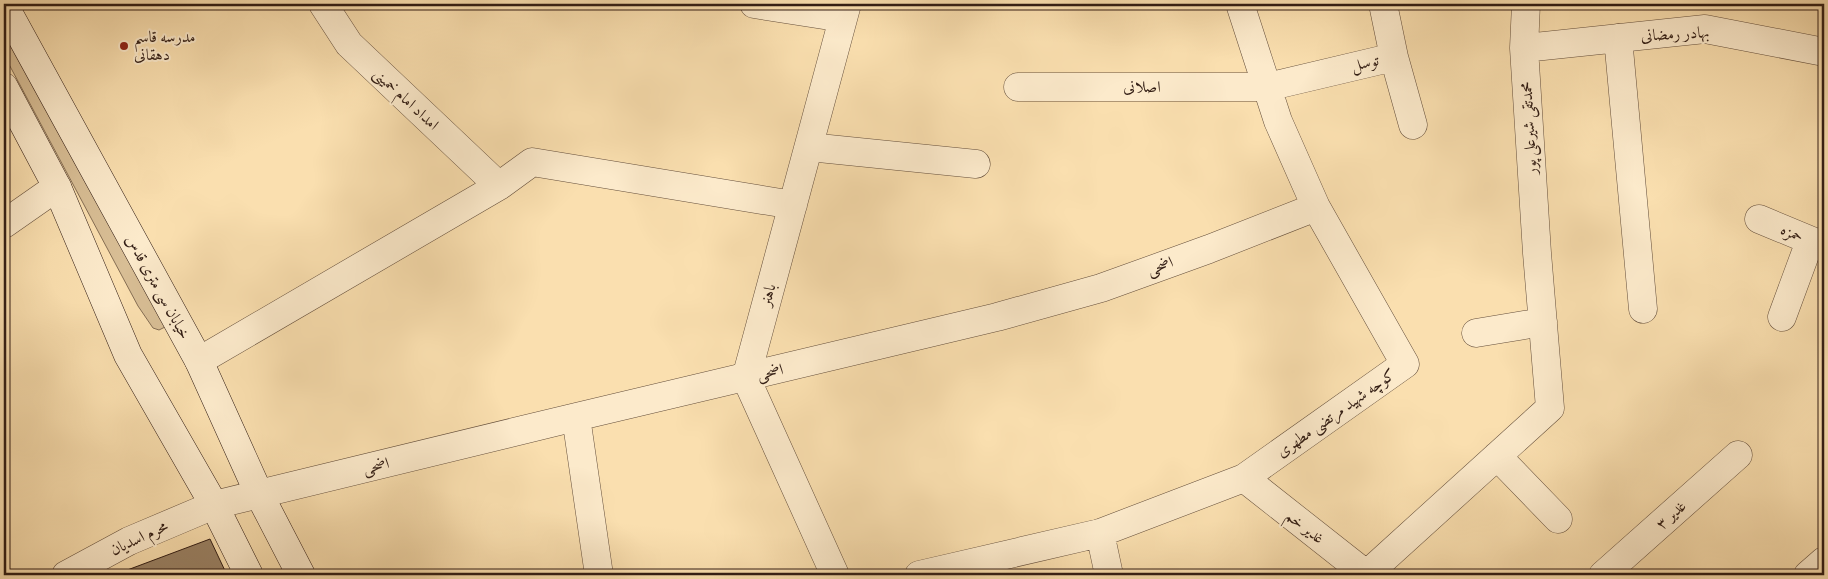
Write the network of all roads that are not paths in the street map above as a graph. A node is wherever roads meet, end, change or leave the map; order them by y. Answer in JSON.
{"nodes":[{"id":1,"x":323,"y":4,"type":"edge"},
{"id":2,"x":754,"y":4,"type":"edge"},
{"id":3,"x":1240,"y":4,"type":"edge"},
{"id":4,"x":1383,"y":4,"type":"edge"},
{"id":5,"x":1526,"y":4,"type":"edge"},
{"id":6,"x":4,"y":5,"type":"edge"},
{"id":7,"x":845,"y":11,"type":"edge"},
{"id":8,"x":1618,"y":38,"type":"junction"},
{"id":9,"x":1524,"y":48,"type":"junction"},
{"id":10,"x":1824,"y":52,"type":"edge"},
{"id":11,"x":1394,"y":57,"type":"junction"},
{"id":12,"x":4,"y":87,"type":"edge"},
{"id":13,"x":1018,"y":87,"type":"dead end"},
{"id":14,"x":1267,"y":87,"type":"junction"},
{"id":15,"x":1413,"y":125,"type":"dead end"},
{"id":16,"x":809,"y":147,"type":"junction"},
{"id":17,"x":976,"y":164,"type":"dead end"},
{"id":18,"x":499,"y":186,"type":"junction"},
{"id":19,"x":57,"y":187,"type":"junction"},
{"id":20,"x":793,"y":205,"type":"junction"},
{"id":21,"x":1316,"y":207,"type":"junction"},
{"id":22,"x":1759,"y":219,"type":"dead end"},
{"id":23,"x":4,"y":224,"type":"edge"},
{"id":24,"x":1817,"y":244,"type":"edge"},
{"id":25,"x":1643,"y":309,"type":"dead end"},
{"id":26,"x":1782,"y":317,"type":"dead end"},
{"id":27,"x":1543,"y":322,"type":"junction"},
{"id":28,"x":1476,"y":333,"type":"dead end"},
{"id":29,"x":199,"y":361,"type":"junction"},
{"id":30,"x":746,"y":378,"type":"junction"},
{"id":31,"x":576,"y":417,"type":"junction"},
{"id":32,"x":1738,"y":455,"type":"dead end"},
{"id":33,"x":1497,"y":456,"type":"junction"},
{"id":34,"x":1244,"y":478,"type":"junction"},
{"id":35,"x":259,"y":494,"type":"junction"},
{"id":36,"x":214,"y":505,"type":"junction"},
{"id":37,"x":1558,"y":519,"type":"dead end"},
{"id":38,"x":1100,"y":533,"type":"junction"},
{"id":39,"x":1824,"y":561,"type":"edge"},
{"id":40,"x":66,"y":575,"type":"edge"},
{"id":41,"x":250,"y":575,"type":"edge"},
{"id":42,"x":301,"y":575,"type":"edge"},
{"id":43,"x":599,"y":575,"type":"edge"},
{"id":44,"x":835,"y":575,"type":"edge"},
{"id":45,"x":919,"y":575,"type":"edge"},
{"id":46,"x":1109,"y":575,"type":"edge"},
{"id":47,"x":1366,"y":575,"type":"edge"},
{"id":48,"x":1603,"y":575,"type":"edge"},
{"id":49,"x":1808,"y":575,"type":"edge"}],
"edges":[{"from":1,"to":18,"type":"street","name":"امداد امام خمینی"},
{"from":2,"to":7,"type":"street"},
{"from":3,"to":14,"type":"street","name":"کوچه شهید مرتضی مطهری"},
{"from":4,"to":11,"type":"street"},
{"from":5,"to":9,"type":"street","name":"محمدتقی شیرعلی پور"},
{"from":6,"to":29,"type":"street","name":"خیابان سی متری قدس"},
{"from":7,"to":16,"type":"street","name":"باهنر"},
{"from":8,"to":9,"type":"street","name":"بهادر رمضانی"},
{"from":8,"to":10,"type":"street","name":"بهادر رمضانی"},
{"from":8,"to":25,"type":"street"},
{"from":9,"to":27,"type":"street","name":"محمدتقی شیرعلی پور"},
{"from":11,"to":14,"type":"street","name":"توسل"},
{"from":11,"to":15,"type":"street","name":"توسل"},
{"from":12,"to":19,"type":"street"},
{"from":13,"to":14,"type":"street","name":"اصلانی"},
{"from":14,"to":21,"type":"street","name":"کوچه شهید مرتضی مطهری"},
{"from":16,"to":17,"type":"street"},
{"from":16,"to":20,"type":"street","name":"باهنر"},
{"from":18,"to":20,"type":"street"},
{"from":18,"to":29,"type":"street"},
{"from":19,"to":23,"type":"street"},
{"from":19,"to":36,"type":"street"},
{"from":20,"to":30,"type":"street","name":"باهنر"},
{"from":21,"to":30,"type":"street","name":"اضحی"},
{"from":21,"to":34,"type":"street","name":"کوچه شهید مرتضی مطهری"},
{"from":22,"to":24,"type":"street","name":"حمزه"},
{"from":24,"to":26,"type":"street"},
{"from":27,"to":28,"type":"street"},
{"from":27,"to":33,"type":"street","name":"محمدتقی شیرعلی پور"},
{"from":29,"to":35,"type":"street","name":"خیابان سی متری قدس"},
{"from":30,"to":31,"type":"street","name":"اضحی"},
{"from":30,"to":44,"type":"street"},
{"from":31,"to":35,"type":"street","name":"اضحی"},
{"from":31,"to":43,"type":"street"},
{"from":32,"to":48,"type":"street","name":"غدیر ۳"},
{"from":33,"to":37,"type":"street"},
{"from":33,"to":47,"type":"street"},
{"from":34,"to":38,"type":"street","name":"کوچه شهید مرتضی مطهری"},
{"from":34,"to":47,"type":"street","name":"غدیر خم"},
{"from":35,"to":36,"type":"street","name":"اضحی"},
{"from":35,"to":42,"type":"street","name":"خیابان سی متری قدس"},
{"from":36,"to":40,"type":"street","name":"محرم اسدیان"},
{"from":36,"to":41,"type":"street"},
{"from":38,"to":45,"type":"street","name":"کوچه شهید مرتضی مطهری"},
{"from":38,"to":46,"type":"street"},
{"from":39,"to":49,"type":"street"}]}
